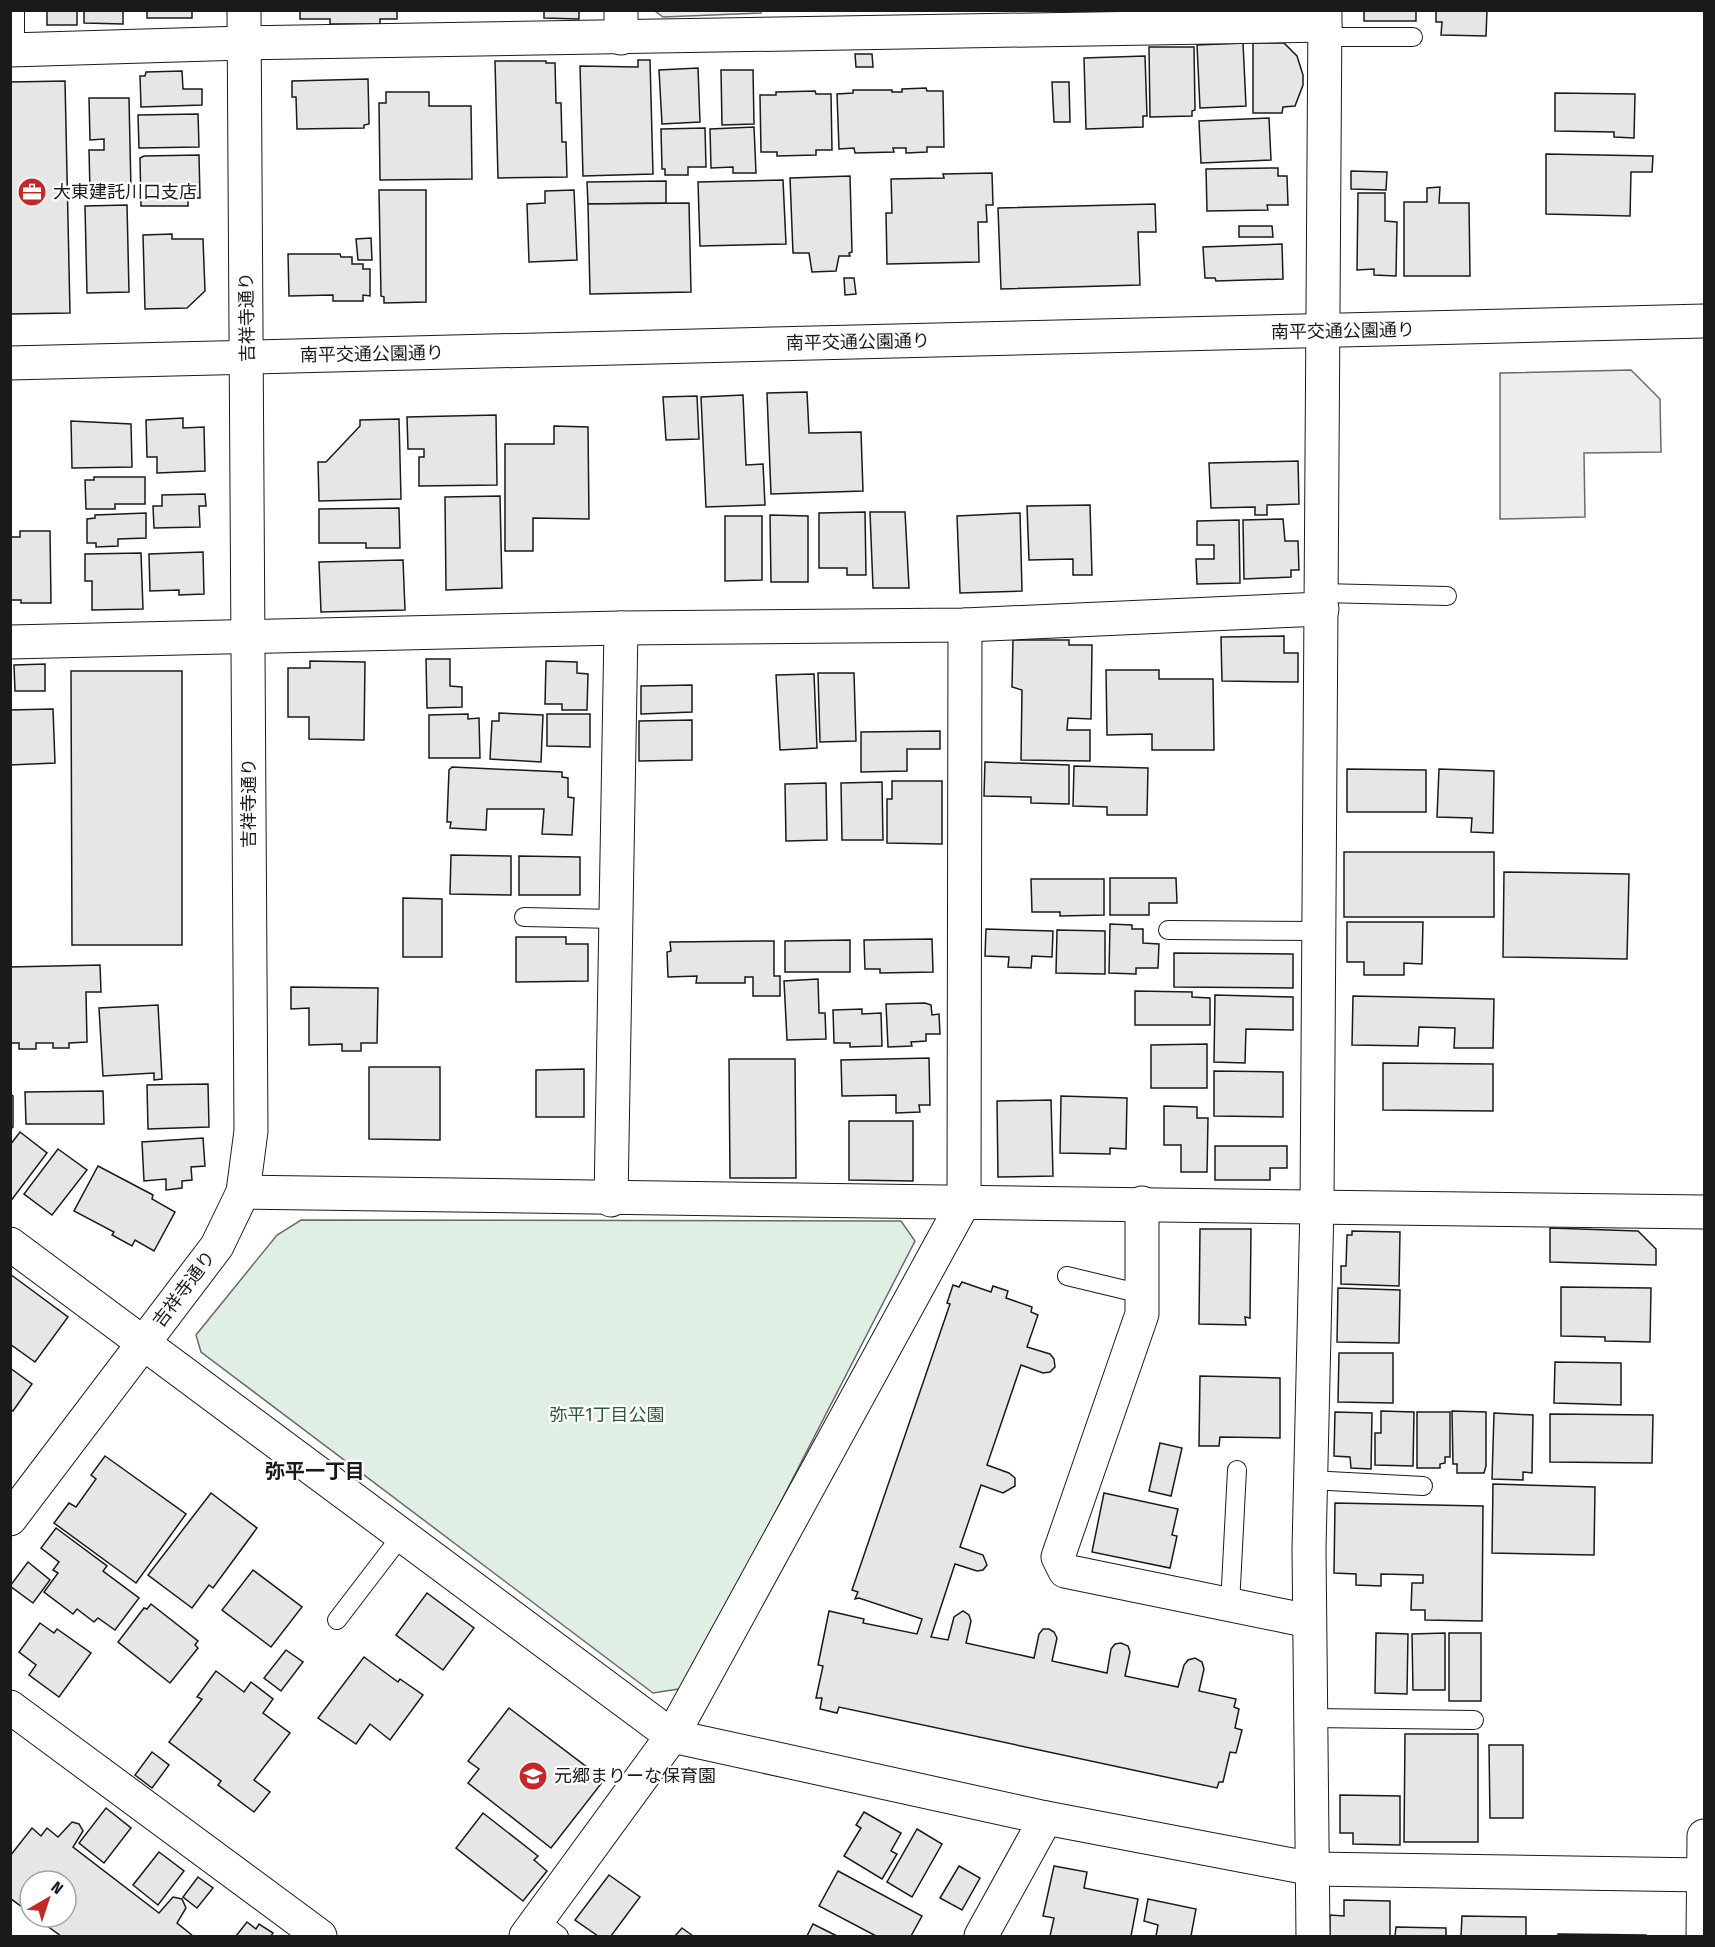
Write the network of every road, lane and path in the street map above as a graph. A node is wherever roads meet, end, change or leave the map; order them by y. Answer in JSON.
{"nodes":[{"id":1,"x":15,"y":10,"type":"edge"},
{"id":2,"x":244,"y":10,"type":"edge"},
{"id":3,"x":976,"y":20,"type":"edge"},
{"id":4,"x":621,"y":24,"type":"edge"},
{"id":5,"x":1325,"y":24,"type":"edge"},
{"id":6,"x":1413,"y":37,"type":"dead end"},
{"id":7,"x":244,"y":43,"type":"junction"},
{"id":8,"x":13,"y":50,"type":"edge"},
{"id":9,"x":1704,"y":321,"type":"edge"},
{"id":10,"x":1322,"y":331,"type":"junction"},
{"id":11,"x":248,"y":357,"type":"junction"},
{"id":12,"x":10,"y":363,"type":"edge"},
{"id":13,"x":1447,"y":596,"type":"dead end"},
{"id":14,"x":1322,"y":601,"type":"junction"},
{"id":15,"x":965,"y":625,"type":"junction"},
{"id":16,"x":621,"y":628,"type":"junction"},
{"id":17,"x":248,"y":637,"type":"junction"},
{"id":18,"x":10,"y":642,"type":"edge"},
{"id":19,"x":524,"y":917,"type":"dead end"},
{"id":20,"x":615,"y":919,"type":"junction"},
{"id":21,"x":1168,"y":930,"type":"dead end"},
{"id":22,"x":1319,"y":931,"type":"junction"},
{"id":23,"x":243,"y":1192,"type":"junction"},
{"id":24,"x":611,"y":1200,"type":"junction"},
{"id":25,"x":964,"y":1202,"type":"junction"},
{"id":26,"x":1142,"y":1203,"type":"junction"},
{"id":27,"x":1317,"y":1205,"type":"junction"},
{"id":28,"x":1704,"y":1212,"type":"edge"},
{"id":29,"x":10,"y":1244,"type":"edge"},
{"id":30,"x":1067,"y":1276,"type":"dead end"},
{"id":31,"x":1142,"y":1294,"type":"junction"},
{"id":32,"x":144,"y":1344,"type":"junction"},
{"id":33,"x":1237,"y":1470,"type":"dead end"},
{"id":34,"x":1310,"y":1480,"type":"junction"},
{"id":35,"x":1423,"y":1486,"type":"dead end"},
{"id":36,"x":10,"y":1519,"type":"edge"},
{"id":37,"x":402,"y":1535,"type":"junction"},
{"id":38,"x":1230,"y":1605,"type":"junction"},
{"id":39,"x":337,"y":1620,"type":"dead end"},
{"id":40,"x":1309,"y":1621,"type":"junction"},
{"id":41,"x":10,"y":1707,"type":"edge"},
{"id":42,"x":1311,"y":1718,"type":"junction"},
{"id":43,"x":1474,"y":1720,"type":"dead end"},
{"id":44,"x":672,"y":1736,"type":"junction"},
{"id":45,"x":1046,"y":1818,"type":"junction"},
{"id":46,"x":1704,"y":1836,"type":"edge"},
{"id":47,"x":1313,"y":1869,"type":"junction"},
{"id":48,"x":1704,"y":1875,"type":"edge"},
{"id":49,"x":541,"y":1931,"type":"edge"},
{"id":50,"x":320,"y":1936,"type":"edge"},
{"id":51,"x":981,"y":1936,"type":"edge"},
{"id":52,"x":1313,"y":1936,"type":"edge"},
{"id":53,"x":1703,"y":1936,"type":"edge"}],
"edges":[{"from":1,"to":8,"type":"lane"},
{"from":2,"to":7,"type":"street","name":"吉祥寺通り"},
{"from":3,"to":4,"type":"street"},
{"from":3,"to":5,"type":"street"},
{"from":4,"to":7,"type":"street"},
{"from":5,"to":6,"type":"lane"},
{"from":5,"to":10,"type":"street"},
{"from":7,"to":8,"type":"street"},
{"from":7,"to":11,"type":"street","name":"吉祥寺通り"},
{"from":9,"to":10,"type":"street","name":"南平交通公園通り"},
{"from":10,"to":11,"type":"street","name":"南平交通公園通り"},
{"from":10,"to":14,"type":"street"},
{"from":11,"to":12,"type":"street","name":"南平交通公園通り"},
{"from":11,"to":17,"type":"street","name":"吉祥寺通り"},
{"from":13,"to":14,"type":"lane"},
{"from":14,"to":15,"type":"street"},
{"from":14,"to":22,"type":"street"},
{"from":15,"to":16,"type":"street"},
{"from":15,"to":25,"type":"street"},
{"from":16,"to":17,"type":"street"},
{"from":16,"to":20,"type":"street"},
{"from":17,"to":18,"type":"street"},
{"from":17,"to":23,"type":"street","name":"吉祥寺通り"},
{"from":19,"to":20,"type":"lane"},
{"from":20,"to":24,"type":"street"},
{"from":21,"to":22,"type":"lane"},
{"from":22,"to":27,"type":"street"},
{"from":23,"to":24,"type":"street"},
{"from":23,"to":32,"type":"street","name":"吉祥寺通り"},
{"from":24,"to":25,"type":"street"},
{"from":25,"to":26,"type":"street"},
{"from":25,"to":44,"type":"street"},
{"from":26,"to":27,"type":"street"},
{"from":26,"to":31,"type":"street"},
{"from":27,"to":28,"type":"street"},
{"from":27,"to":34,"type":"street"},
{"from":29,"to":32,"type":"street"},
{"from":30,"to":31,"type":"lane"},
{"from":31,"to":38,"type":"street"},
{"from":32,"to":36,"type":"street","name":"吉祥寺通り"},
{"from":32,"to":37,"type":"street"},
{"from":33,"to":38,"type":"lane"},
{"from":34,"to":35,"type":"lane"},
{"from":34,"to":40,"type":"street"},
{"from":37,"to":39,"type":"lane"},
{"from":37,"to":44,"type":"street"},
{"from":38,"to":40,"type":"street"},
{"from":40,"to":42,"type":"street"},
{"from":41,"to":50,"type":"street"},
{"from":42,"to":43,"type":"lane"},
{"from":42,"to":47,"type":"street"},
{"from":44,"to":45,"type":"street"},
{"from":44,"to":49,"type":"street"},
{"from":45,"to":47,"type":"street"},
{"from":45,"to":51,"type":"street"},
{"from":46,"to":48,"type":"street"},
{"from":47,"to":48,"type":"street"},
{"from":47,"to":52,"type":"street"},
{"from":48,"to":53,"type":"street"}]}
